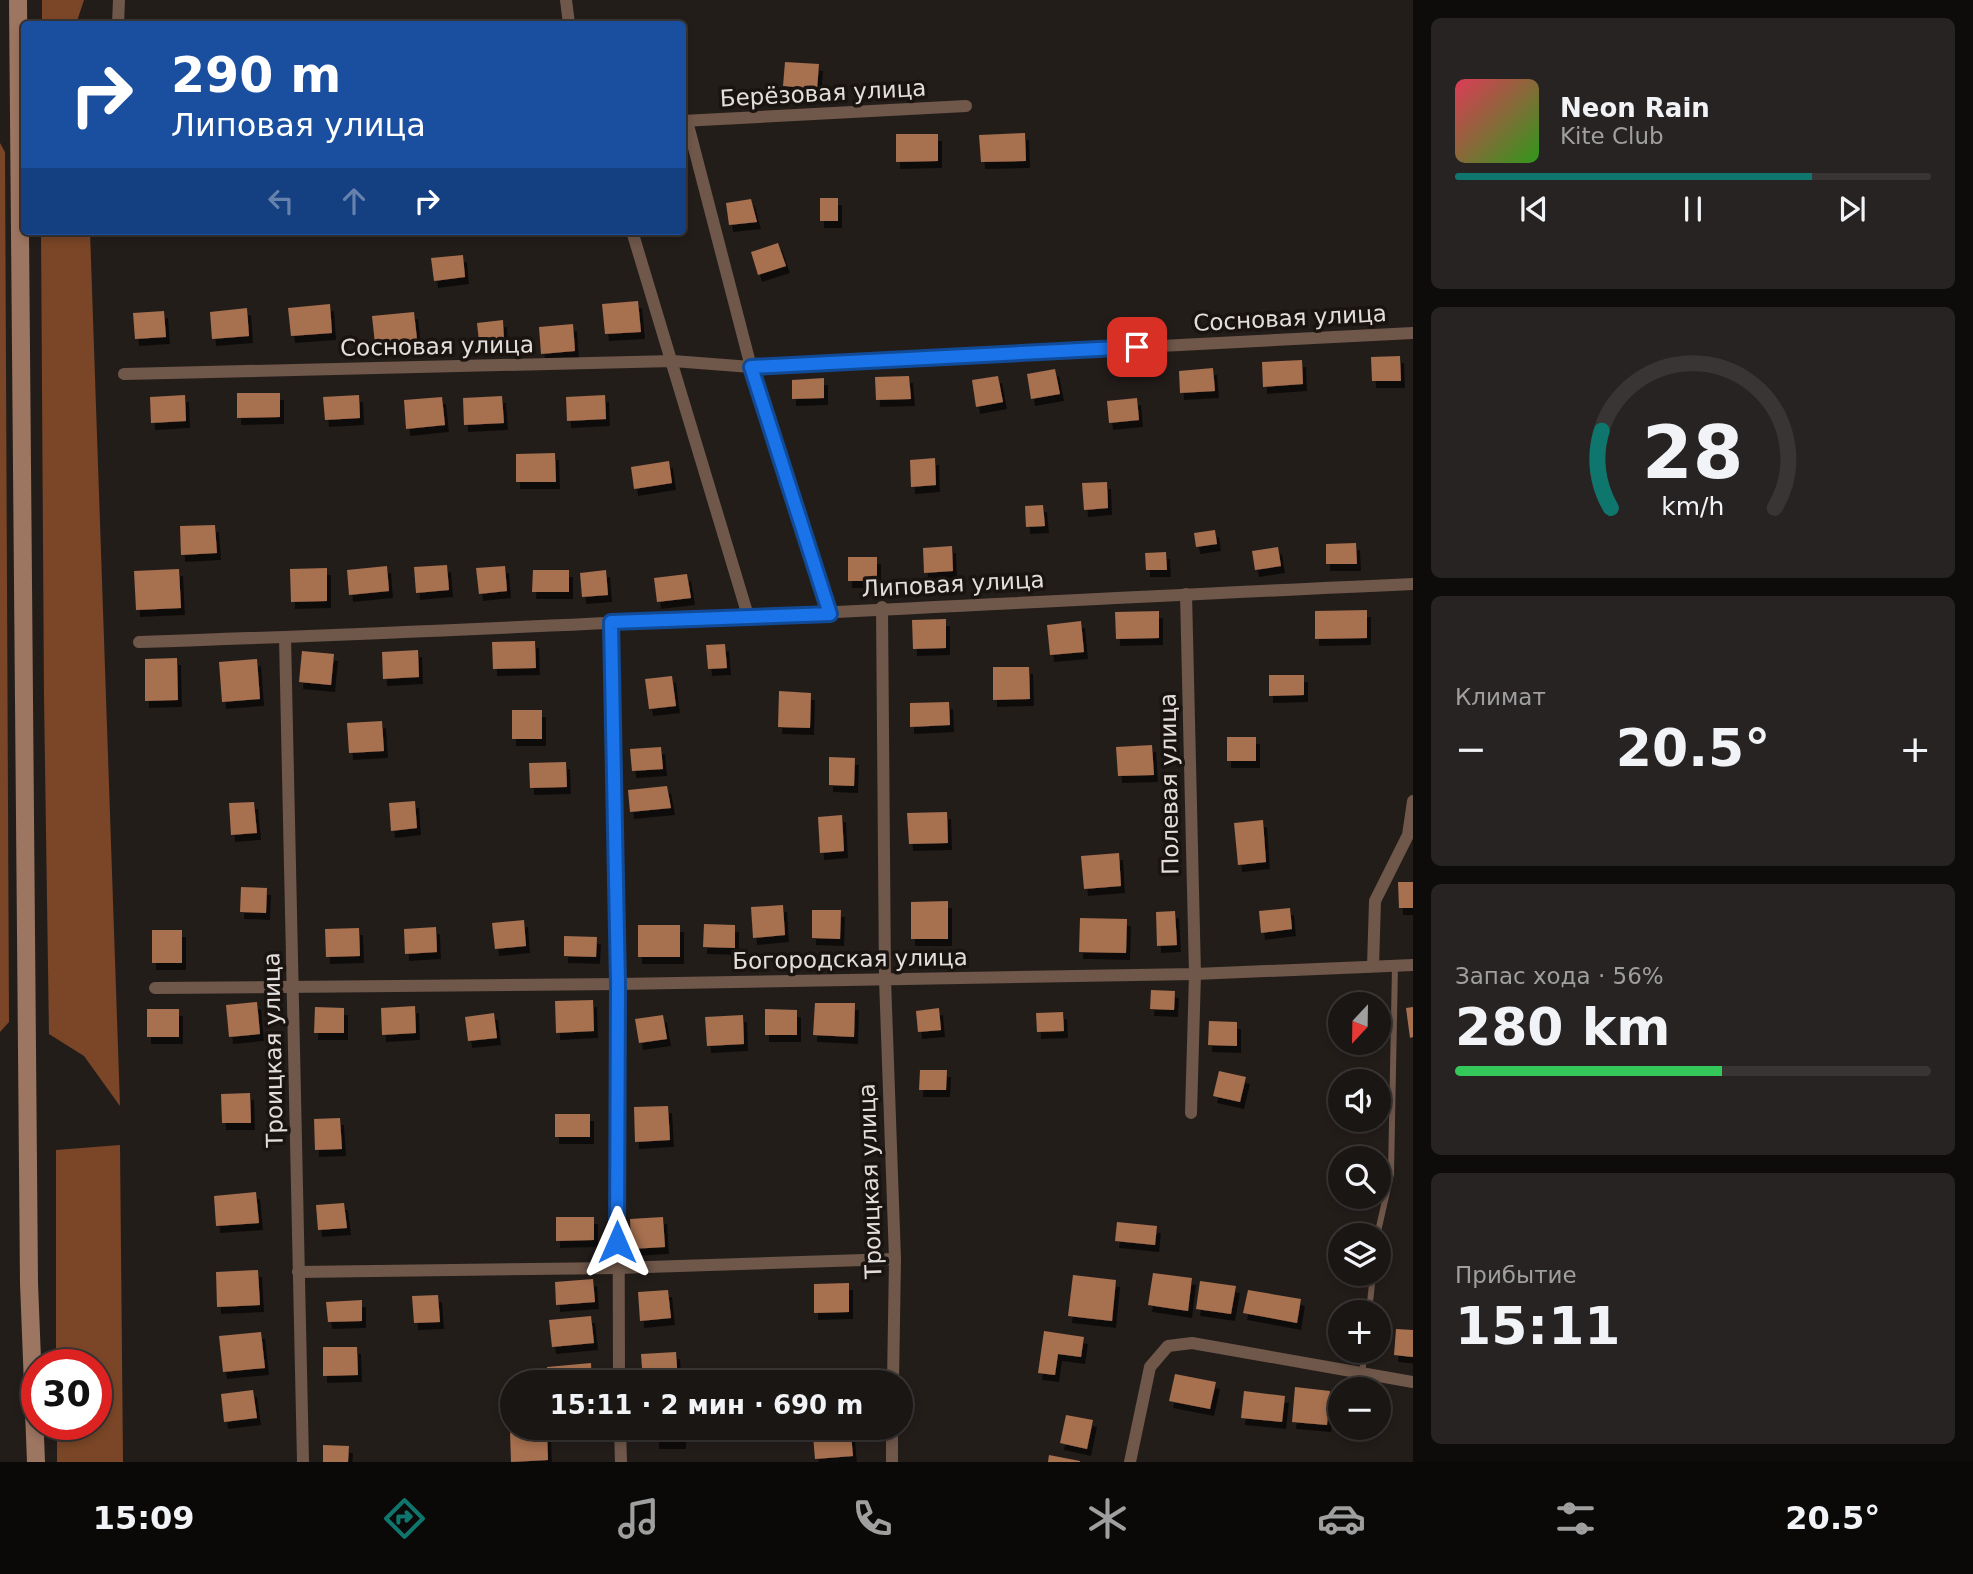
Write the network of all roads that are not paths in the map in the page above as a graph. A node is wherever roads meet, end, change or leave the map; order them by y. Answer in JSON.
{"nodes":[{"id":1,"x":18,"y":0,"type":"edge"},
{"id":2,"x":119,"y":0,"type":"edge"},
{"id":3,"x":566,"y":0,"type":"edge"},
{"id":4,"x":118,"y":21,"type":"edge"},
{"id":5,"x":569,"y":21,"type":"edge"},
{"id":6,"x":966,"y":106,"type":"dead end"},
{"id":7,"x":21,"y":109,"type":"edge"},
{"id":8,"x":686,"y":121,"type":"edge"},
{"id":9,"x":686,"y":125,"type":"edge"},
{"id":10,"x":22,"y":235,"type":"edge"},
{"id":11,"x":633,"y":235,"type":"edge"},
{"id":12,"x":1413,"y":333,"type":"edge"},
{"id":13,"x":673,"y":361,"type":"junction"},
{"id":14,"x":751,"y":367,"type":"junction"},
{"id":15,"x":124,"y":374,"type":"dead end"},
{"id":16,"x":1413,"y":584,"type":"edge"},
{"id":17,"x":1186,"y":594,"type":"junction"},
{"id":18,"x":882,"y":607,"type":"junction"},
{"id":19,"x":830,"y":614,"type":"junction"},
{"id":20,"x":749,"y":619,"type":"junction"},
{"id":21,"x":611,"y":622,"type":"junction"},
{"id":22,"x":285,"y":637,"type":"junction"},
{"id":23,"x":139,"y":642,"type":"dead end"},
{"id":24,"x":1413,"y":801,"type":"edge"},
{"id":25,"x":1413,"y":965,"type":"edge"},
{"id":26,"x":1373,"y":966,"type":"junction"},
{"id":27,"x":1395,"y":966,"type":"junction"},
{"id":28,"x":1195,"y":974,"type":"junction"},
{"id":29,"x":885,"y":979,"type":"junction"},
{"id":30,"x":618,"y":984,"type":"junction"},
{"id":31,"x":293,"y":986,"type":"junction"},
{"id":32,"x":155,"y":988,"type":"dead end"},
{"id":33,"x":1191,"y":1113,"type":"dead end"},
{"id":34,"x":1380,"y":1223,"type":"edge"},
{"id":35,"x":895,"y":1259,"type":"junction"},
{"id":36,"x":617,"y":1268,"type":"junction"},
{"id":37,"x":298,"y":1272,"type":"junction"},
{"id":38,"x":1363,"y":1363,"type":"edge"},
{"id":39,"x":619,"y":1370,"type":"edge"},
{"id":40,"x":893,"y":1370,"type":"edge"},
{"id":41,"x":1362,"y":1373,"type":"junction"},
{"id":42,"x":1413,"y":1382,"type":"edge"},
{"id":43,"x":620,"y":1440,"type":"edge"},
{"id":44,"x":892,"y":1440,"type":"edge"},
{"id":45,"x":36,"y":1462,"type":"edge"},
{"id":46,"x":303,"y":1462,"type":"edge"},
{"id":47,"x":621,"y":1462,"type":"edge"},
{"id":48,"x":892,"y":1462,"type":"edge"},
{"id":49,"x":1130,"y":1462,"type":"edge"}],
"edges":[{"from":1,"to":7,"type":"street"},
{"from":2,"to":4,"type":"street"},
{"from":3,"to":5,"type":"street"},
{"from":6,"to":8,"type":"street","name":"Берёзовая улица"},
{"from":9,"to":14,"type":"street"},
{"from":10,"to":45,"type":"street"},
{"from":11,"to":13,"type":"street"},
{"from":12,"to":14,"type":"street","name":"Сосновая улица"},
{"from":13,"to":14,"type":"street","name":"Сосновая улица"},
{"from":13,"to":15,"type":"street","name":"Сосновая улица"},
{"from":13,"to":20,"type":"street"},
{"from":14,"to":19,"type":"street"},
{"from":16,"to":17,"type":"street","name":"Липовая улица"},
{"from":17,"to":18,"type":"street","name":"Липовая улица"},
{"from":17,"to":28,"type":"street","name":"Полевая улица"},
{"from":18,"to":19,"type":"street","name":"Липовая улица"},
{"from":18,"to":29,"type":"street"},
{"from":19,"to":20,"type":"street","name":"Липовая улица"},
{"from":20,"to":21,"type":"street","name":"Липовая улица"},
{"from":21,"to":22,"type":"street","name":"Липовая улица"},
{"from":21,"to":30,"type":"street"},
{"from":22,"to":23,"type":"street","name":"Липовая улица"},
{"from":22,"to":31,"type":"street","name":"Троицкая улица"},
{"from":24,"to":26,"type":"street"},
{"from":25,"to":27,"type":"street","name":"Богородская улица"},
{"from":26,"to":27,"type":"street","name":"Богородская улица"},
{"from":26,"to":28,"type":"street","name":"Богородская улица"},
{"from":27,"to":34,"type":"lane"},
{"from":28,"to":29,"type":"street","name":"Богородская улица"},
{"from":28,"to":33,"type":"street","name":"Полевая улица"},
{"from":29,"to":30,"type":"street","name":"Богородская улица"},
{"from":29,"to":35,"type":"street","name":"Троицкая улица"},
{"from":30,"to":31,"type":"street","name":"Богородская улица"},
{"from":30,"to":36,"type":"street"},
{"from":31,"to":32,"type":"street","name":"Богородская улица"},
{"from":31,"to":37,"type":"street","name":"Троицкая улица"},
{"from":35,"to":36,"type":"street"},
{"from":35,"to":40,"type":"street","name":"Троицкая улица"},
{"from":36,"to":37,"type":"street"},
{"from":36,"to":39,"type":"street"},
{"from":37,"to":46,"type":"street","name":"Троицкая улица"},
{"from":38,"to":41,"type":"lane"},
{"from":41,"to":42,"type":"street"},
{"from":41,"to":49,"type":"street"},
{"from":43,"to":47,"type":"street"},
{"from":44,"to":48,"type":"street"}]}
